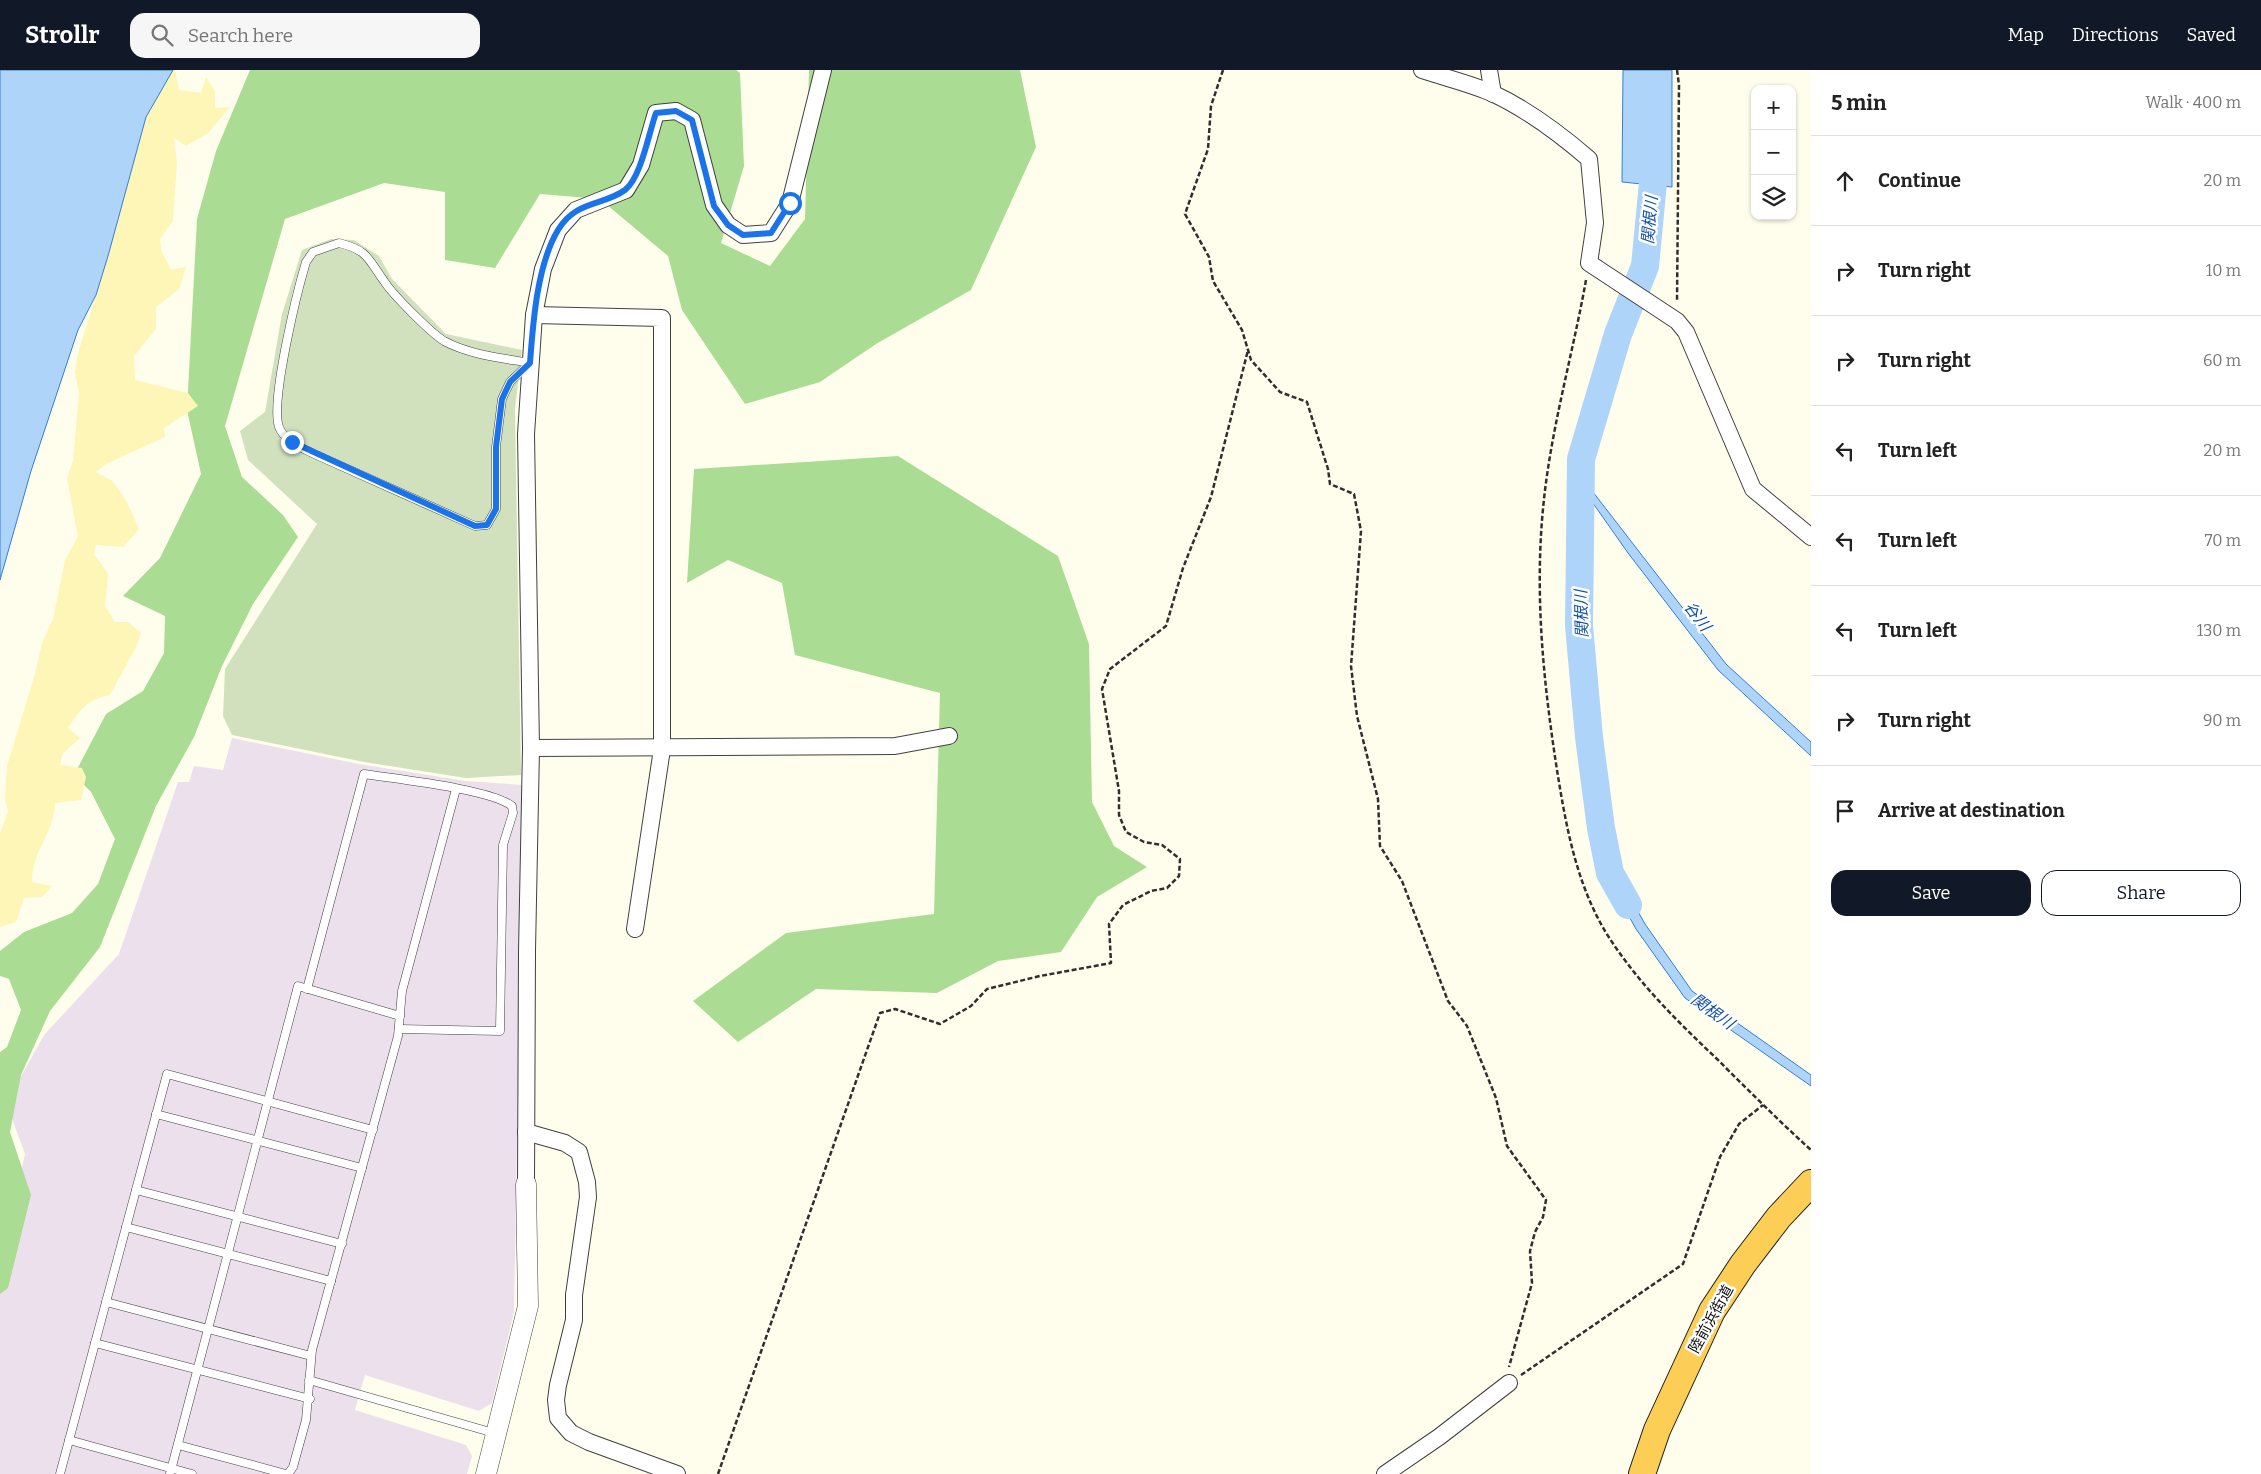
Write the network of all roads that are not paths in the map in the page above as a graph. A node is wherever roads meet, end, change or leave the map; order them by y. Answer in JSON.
{"nodes":[{"id":1,"x":823,"y":70,"type":"edge"},
{"id":2,"x":1422,"y":70,"type":"edge"},
{"id":3,"x":1489,"y":70,"type":"edge"},
{"id":4,"x":1493,"y":94,"type":"junction"},
{"id":5,"x":534,"y":315,"type":"junction"},
{"id":6,"x":530,"y":363,"type":"junction"},
{"id":7,"x":1811,"y":537,"type":"edge"},
{"id":8,"x":949,"y":736,"type":"dead end"},
{"id":9,"x":532,"y":748,"type":"junction"},
{"id":10,"x":662,"y":748,"type":"junction"},
{"id":11,"x":456,"y":789,"type":"junction"},
{"id":12,"x":635,"y":929,"type":"dead end"},
{"id":13,"x":307,"y":989,"type":"junction"},
{"id":14,"x":400,"y":1016,"type":"junction"},
{"id":15,"x":399,"y":1028,"type":"junction"},
{"id":16,"x":268,"y":1102,"type":"junction"},
{"id":17,"x":156,"y":1114,"type":"junction"},
{"id":18,"x":373,"y":1130,"type":"junction"},
{"id":19,"x":526,"y":1132,"type":"junction"},
{"id":20,"x":258,"y":1141,"type":"junction"},
{"id":21,"x":362,"y":1168,"type":"junction"},
{"id":22,"x":1811,"y":1183,"type":"edge"},
{"id":23,"x":526,"y":1184,"type":"joint"},
{"id":24,"x":136,"y":1190,"type":"junction"},
{"id":25,"x":238,"y":1216,"type":"junction"},
{"id":26,"x":126,"y":1227,"type":"junction"},
{"id":27,"x":342,"y":1244,"type":"junction"},
{"id":28,"x":228,"y":1254,"type":"junction"},
{"id":29,"x":331,"y":1281,"type":"junction"},
{"id":30,"x":106,"y":1302,"type":"junction"},
{"id":31,"x":208,"y":1329,"type":"junction"},
{"id":32,"x":95,"y":1343,"type":"junction"},
{"id":33,"x":311,"y":1356,"type":"junction"},
{"id":34,"x":198,"y":1370,"type":"junction"},
{"id":35,"x":310,"y":1380,"type":"junction"},
{"id":36,"x":1509,"y":1383,"type":"road end"},
{"id":37,"x":309,"y":1399,"type":"junction"},
{"id":38,"x":496,"y":1433,"type":"junction"},
{"id":39,"x":69,"y":1440,"type":"junction"},
{"id":40,"x":178,"y":1445,"type":"junction"},
{"id":41,"x":171,"y":1471,"type":"edge"},
{"id":42,"x":60,"y":1474,"type":"edge"},
{"id":43,"x":192,"y":1474,"type":"edge"},
{"id":44,"x":287,"y":1474,"type":"edge"},
{"id":45,"x":486,"y":1474,"type":"edge"},
{"id":46,"x":677,"y":1474,"type":"edge"},
{"id":47,"x":1385,"y":1474,"type":"edge"},
{"id":48,"x":1642,"y":1474,"type":"edge"}],
"edges":[{"from":1,"to":5,"type":"street"},
{"from":2,"to":4,"type":"street"},
{"from":3,"to":4,"type":"street"},
{"from":4,"to":7,"type":"street"},
{"from":5,"to":6,"type":"street"},
{"from":5,"to":10,"type":"street"},
{"from":6,"to":6,"type":"lane"},
{"from":6,"to":9,"type":"street"},
{"from":8,"to":10,"type":"street"},
{"from":9,"to":10,"type":"street"},
{"from":9,"to":19,"type":"street"},
{"from":10,"to":12,"type":"street"},
{"from":11,"to":13,"type":"lane"},
{"from":11,"to":14,"type":"lane"},
{"from":11,"to":15,"type":"lane"},
{"from":13,"to":14,"type":"lane"},
{"from":13,"to":16,"type":"lane"},
{"from":14,"to":15,"type":"lane"},
{"from":15,"to":18,"type":"lane"},
{"from":16,"to":17,"type":"lane"},
{"from":16,"to":18,"type":"lane"},
{"from":16,"to":20,"type":"lane"},
{"from":17,"to":20,"type":"lane"},
{"from":17,"to":24,"type":"lane"},
{"from":18,"to":21,"type":"lane"},
{"from":19,"to":23,"type":"street"},
{"from":19,"to":46,"type":"street"},
{"from":20,"to":21,"type":"lane"},
{"from":20,"to":25,"type":"lane"},
{"from":21,"to":27,"type":"lane"},
{"from":22,"to":48,"type":"highway","name":"陸前浜街道"},
{"from":23,"to":38,"type":"street"},
{"from":24,"to":25,"type":"lane"},
{"from":24,"to":26,"type":"lane"},
{"from":25,"to":27,"type":"lane"},
{"from":25,"to":28,"type":"lane"},
{"from":26,"to":28,"type":"lane"},
{"from":26,"to":30,"type":"lane"},
{"from":27,"to":29,"type":"lane"},
{"from":28,"to":29,"type":"lane"},
{"from":28,"to":31,"type":"lane"},
{"from":29,"to":33,"type":"lane"},
{"from":30,"to":31,"type":"lane"},
{"from":30,"to":32,"type":"lane"},
{"from":31,"to":33,"type":"lane"},
{"from":31,"to":34,"type":"lane"},
{"from":32,"to":34,"type":"lane"},
{"from":32,"to":39,"type":"lane"},
{"from":33,"to":35,"type":"lane"},
{"from":34,"to":37,"type":"lane"},
{"from":34,"to":40,"type":"lane"},
{"from":35,"to":37,"type":"lane"},
{"from":35,"to":38,"type":"lane"},
{"from":36,"to":47,"type":"street"},
{"from":37,"to":44,"type":"lane"},
{"from":38,"to":45,"type":"street"},
{"from":39,"to":41,"type":"lane"},
{"from":39,"to":42,"type":"lane"},
{"from":40,"to":41,"type":"lane"},
{"from":40,"to":44,"type":"lane"},
{"from":41,"to":43,"type":"lane"}]}
